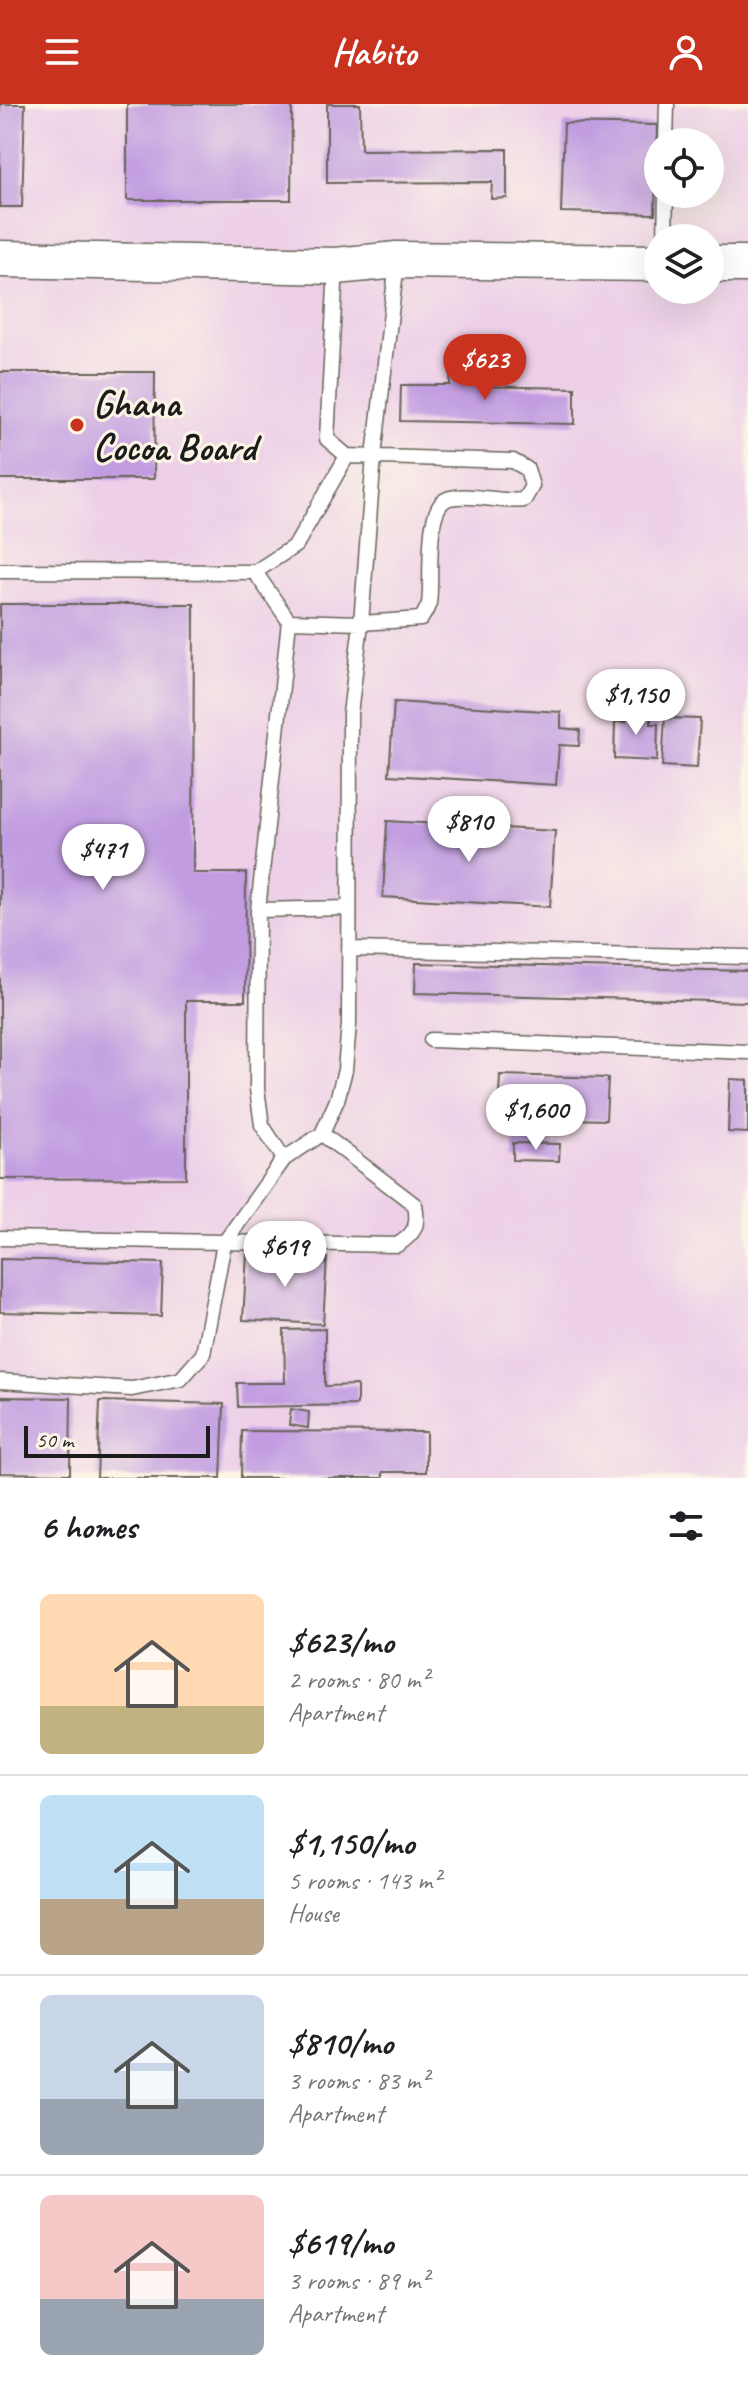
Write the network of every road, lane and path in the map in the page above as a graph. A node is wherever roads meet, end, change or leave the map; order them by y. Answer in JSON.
{"nodes":[{"id":1,"x":667,"y":104,"type":"edge"},
{"id":2,"x":666,"y":128,"type":"edge"},
{"id":3,"x":0,"y":259,"type":"edge"},
{"id":4,"x":397,"y":260,"type":"junction"},
{"id":5,"x":644,"y":263,"type":"edge"},
{"id":6,"x":724,"y":264,"type":"edge"},
{"id":7,"x":748,"y":264,"type":"edge"},
{"id":8,"x":336,"y":266,"type":"junction"},
{"id":9,"x":347,"y":456,"type":"junction"},
{"id":10,"x":374,"y":456,"type":"junction"},
{"id":11,"x":0,"y":571,"type":"edge"},
{"id":12,"x":255,"y":572,"type":"junction"},
{"id":13,"x":289,"y":621,"type":"junction"},
{"id":14,"x":361,"y":623,"type":"junction"},
{"id":15,"x":349,"y":908,"type":"junction"},
{"id":16,"x":258,"y":910,"type":"junction"},
{"id":17,"x":349,"y":949,"type":"junction"},
{"id":18,"x":748,"y":957,"type":"edge"},
{"id":19,"x":431,"y":1040,"type":"dead end"},
{"id":20,"x":748,"y":1052,"type":"edge"},
{"id":21,"x":322,"y":1134,"type":"junction"},
{"id":22,"x":284,"y":1159,"type":"junction"},
{"id":23,"x":0,"y":1238,"type":"edge"},
{"id":24,"x":224,"y":1243,"type":"junction"},
{"id":25,"x":0,"y":1381,"type":"edge"}],
"edges":[{"from":1,"to":2,"type":"lane"},
{"from":3,"to":8,"type":"street"},
{"from":4,"to":5,"type":"street"},
{"from":4,"to":8,"type":"street"},
{"from":4,"to":10,"type":"lane"},
{"from":6,"to":7,"type":"street"},
{"from":8,"to":9,"type":"lane"},
{"from":9,"to":10,"type":"lane"},
{"from":9,"to":12,"type":"lane"},
{"from":10,"to":14,"type":"lane"},
{"from":10,"to":14,"type":"lane"},
{"from":11,"to":12,"type":"lane"},
{"from":12,"to":13,"type":"lane"},
{"from":13,"to":14,"type":"lane"},
{"from":13,"to":16,"type":"lane"},
{"from":14,"to":15,"type":"lane"},
{"from":15,"to":16,"type":"lane"},
{"from":15,"to":17,"type":"lane"},
{"from":16,"to":22,"type":"lane"},
{"from":17,"to":18,"type":"lane"},
{"from":17,"to":21,"type":"lane"},
{"from":19,"to":20,"type":"lane"},
{"from":21,"to":22,"type":"lane"},
{"from":21,"to":24,"type":"lane"},
{"from":22,"to":24,"type":"lane"},
{"from":23,"to":24,"type":"lane"},
{"from":24,"to":25,"type":"lane"}]}
